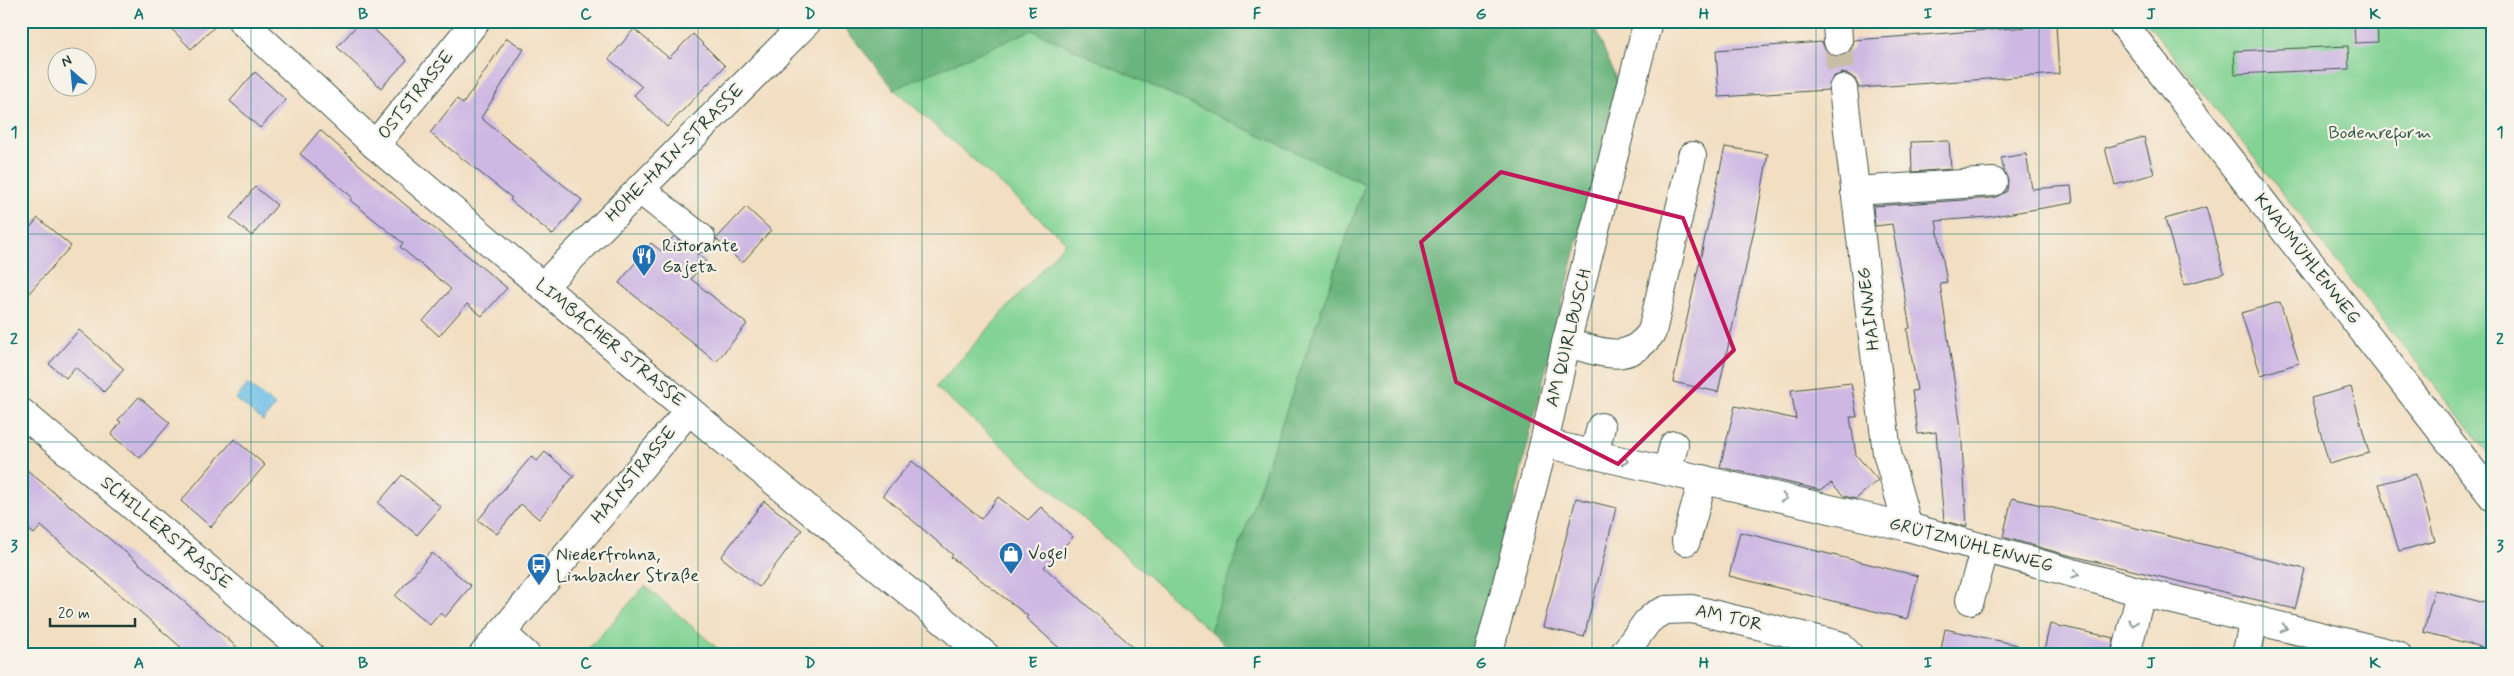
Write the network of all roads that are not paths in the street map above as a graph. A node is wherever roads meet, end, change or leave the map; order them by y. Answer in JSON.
{"nodes":[{"id":1,"x":242,"y":21,"type":"edge"},
{"id":2,"x":476,"y":21,"type":"edge"},
{"id":3,"x":808,"y":21,"type":"edge"},
{"id":4,"x":1648,"y":21,"type":"edge"},
{"id":5,"x":2121,"y":21,"type":"edge"},
{"id":6,"x":1843,"y":89,"type":"tunnel mouth"},
{"id":7,"x":375,"y":145,"type":"junction"},
{"id":8,"x":1692,"y":156,"type":"dead end"},
{"id":9,"x":1993,"y":182,"type":"dead end"},
{"id":10,"x":639,"y":189,"type":"junction"},
{"id":11,"x":1855,"y":191,"type":"junction"},
{"id":12,"x":701,"y":238,"type":"dead end"},
{"id":13,"x":542,"y":286,"type":"junction"},
{"id":14,"x":1566,"y":343,"type":"junction"},
{"id":15,"x":689,"y":410,"type":"junction"},
{"id":16,"x":21,"y":412,"type":"edge"},
{"id":17,"x":1601,"y":427,"type":"dead end"},
{"id":18,"x":1544,"y":443,"type":"junction"},
{"id":19,"x":1594,"y":454,"type":"junction"},
{"id":20,"x":1702,"y":479,"type":"junction"},
{"id":21,"x":2493,"y":497,"type":"edge"},
{"id":22,"x":1908,"y":527,"type":"junction"},
{"id":23,"x":1686,"y":541,"type":"dead end"},
{"id":24,"x":1985,"y":548,"type":"junction"},
{"id":25,"x":2141,"y":592,"type":"junction"},
{"id":26,"x":1970,"y":600,"type":"dead end"},
{"id":27,"x":2254,"y":621,"type":"junction"},
{"id":28,"x":502,"y":633,"type":"junction"},
{"id":29,"x":310,"y":655,"type":"edge"},
{"id":30,"x":483,"y":655,"type":"edge"},
{"id":31,"x":526,"y":655,"type":"edge"},
{"id":32,"x":985,"y":655,"type":"edge"},
{"id":33,"x":1488,"y":655,"type":"edge"},
{"id":34,"x":1622,"y":655,"type":"edge"},
{"id":35,"x":1849,"y":655,"type":"edge"},
{"id":36,"x":2126,"y":655,"type":"edge"},
{"id":37,"x":2246,"y":655,"type":"edge"},
{"id":38,"x":2397,"y":655,"type":"edge"}],
"edges":[{"from":1,"to":7,"type":"street","name":"LIMBACHER STRASSE"},
{"from":2,"to":7,"type":"street","name":"OSTSTRASSE"},
{"from":3,"to":10,"type":"street","name":"HOHE-HAIN-STRASSE"},
{"from":4,"to":14,"type":"street","name":"AM QUIRLBUSCH"},
{"from":5,"to":21,"type":"street","name":"KNAUMÜHLENWEG"},
{"from":6,"to":11,"type":"street","name":"HAINWEG"},
{"from":7,"to":13,"type":"street","name":"LIMBACHER STRASSE"},
{"from":8,"to":14,"type":"street"},
{"from":9,"to":11,"type":"street"},
{"from":10,"to":12,"type":"street"},
{"from":10,"to":13,"type":"street","name":"HOHE-HAIN-STRASSE"},
{"from":11,"to":22,"type":"street","name":"HAINWEG"},
{"from":13,"to":15,"type":"street","name":"LIMBACHER STRASSE"},
{"from":14,"to":18,"type":"street","name":"AM QUIRLBUSCH"},
{"from":15,"to":28,"type":"street","name":"HAINSTRASSE"},
{"from":15,"to":32,"type":"street","name":"LIMBACHER STRASSE"},
{"from":16,"to":29,"type":"street","name":"SCHILLERSTRASSE"},
{"from":17,"to":19,"type":"street"},
{"from":18,"to":19,"type":"street","name":"GRÜTZMÜHLENWEG"},
{"from":18,"to":33,"type":"street","name":"AM QUIRLBUSCH"},
{"from":19,"to":20,"type":"street","name":"GRÜTZMÜHLENWEG","one_way":true},
{"from":20,"to":22,"type":"street","name":"GRÜTZMÜHLENWEG","one_way":true},
{"from":20,"to":23,"type":"street"},
{"from":22,"to":24,"type":"street","name":"GRÜTZMÜHLENWEG"},
{"from":24,"to":25,"type":"street","name":"GRÜTZMÜHLENWEG","one_way":true},
{"from":24,"to":26,"type":"street"},
{"from":25,"to":27,"type":"street","name":"GRÜTZMÜHLENWEG"},
{"from":25,"to":36,"type":"street","one_way":true},
{"from":27,"to":37,"type":"street"},
{"from":27,"to":38,"type":"street","name":"GRÜTZMÜHLENWEG","one_way":true},
{"from":28,"to":30,"type":"street","name":"HAINSTRASSE"},
{"from":28,"to":31,"type":"street"},
{"from":34,"to":35,"type":"street","name":"AM TOR"}]}
